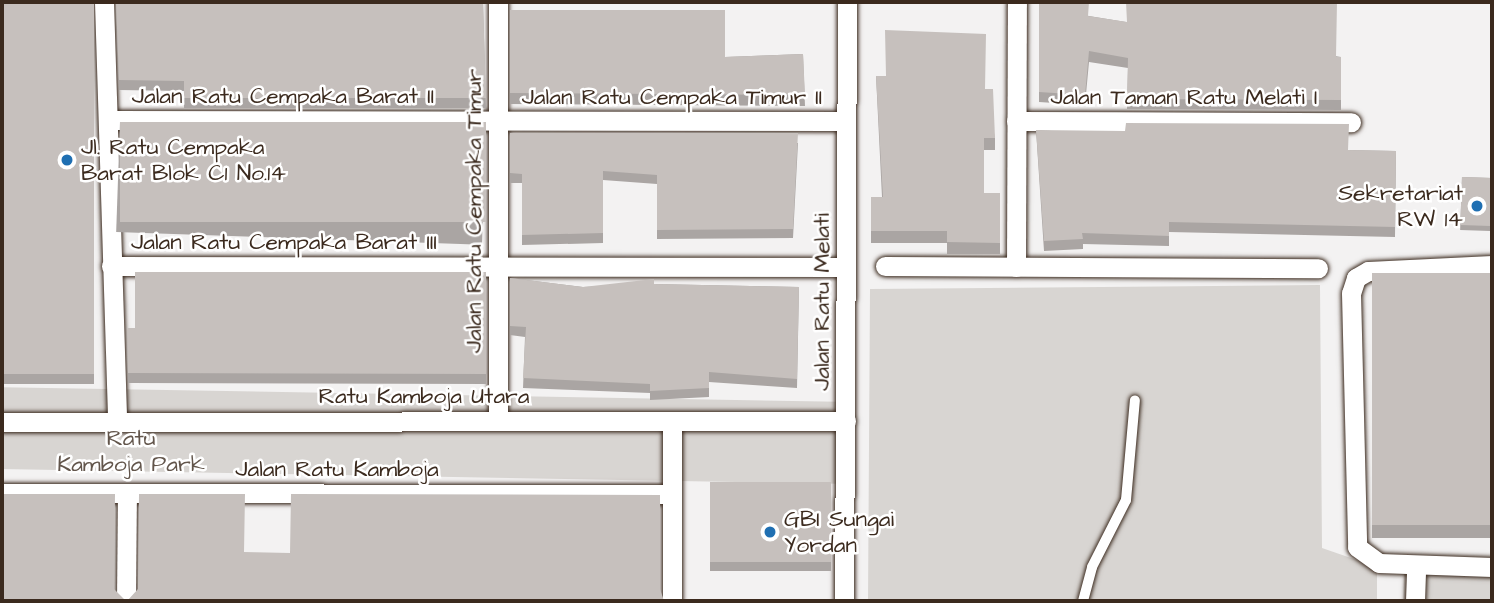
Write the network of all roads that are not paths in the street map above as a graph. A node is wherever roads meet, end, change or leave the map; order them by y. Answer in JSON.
{"nodes":[{"id":1,"x":104,"y":2,"type":"edge"},
{"id":2,"x":498,"y":2,"type":"edge"},
{"id":3,"x":847,"y":2,"type":"edge"},
{"id":4,"x":1017,"y":2,"type":"edge"},
{"id":5,"x":109,"y":120,"type":"junction"},
{"id":6,"x":498,"y":121,"type":"junction"},
{"id":7,"x":846,"y":121,"type":"junction"},
{"id":8,"x":1016,"y":121,"type":"junction"},
{"id":9,"x":1351,"y":122,"type":"edge"},
{"id":10,"x":1492,"y":265,"type":"edge"},
{"id":11,"x":111,"y":266,"type":"junction"},
{"id":12,"x":884,"y":266,"type":"dead end"},
{"id":13,"x":498,"y":267,"type":"junction"},
{"id":14,"x":846,"y":267,"type":"junction"},
{"id":15,"x":1016,"y":267,"type":"junction"},
{"id":16,"x":1318,"y":268,"type":"dead end"},
{"id":17,"x":1135,"y":400,"type":"dead end"},
{"id":18,"x":117,"y":420,"type":"junction"},
{"id":19,"x":498,"y":421,"type":"junction"},
{"id":20,"x":672,"y":421,"type":"junction"},
{"id":21,"x":846,"y":421,"type":"junction"},
{"id":22,"x":2,"y":422,"type":"edge"},
{"id":23,"x":2,"y":493,"type":"edge"},
{"id":24,"x":127,"y":493,"type":"junction"},
{"id":25,"x":672,"y":494,"type":"junction"},
{"id":26,"x":1416,"y":567,"type":"junction"},
{"id":27,"x":1492,"y":568,"type":"edge"},
{"id":28,"x":127,"y":601,"type":"edge"},
{"id":29,"x":672,"y":601,"type":"edge"},
{"id":30,"x":844,"y":601,"type":"edge"},
{"id":31,"x":1083,"y":601,"type":"edge"},
{"id":32,"x":1415,"y":601,"type":"edge"}],
"edges":[{"from":1,"to":5,"type":"street"},
{"from":2,"to":6,"type":"street","name":"Jalan Ratu Cempaka Timur"},
{"from":3,"to":7,"type":"street","name":"Jalan Ratu Melati"},
{"from":4,"to":8,"type":"street","name":"Jalan Taman Ratu Melati I"},
{"from":5,"to":6,"type":"street","name":"Jalan Ratu Cempaka Barat II"},
{"from":5,"to":11,"type":"street"},
{"from":6,"to":7,"type":"street","name":"Jalan Ratu Cempaka Timur II"},
{"from":6,"to":13,"type":"street","name":"Jalan Ratu Cempaka Timur"},
{"from":7,"to":14,"type":"street","name":"Jalan Ratu Melati"},
{"from":8,"to":9,"type":"street","name":"Jalan Taman Ratu Melati I"},
{"from":8,"to":15,"type":"street","name":"Jalan Taman Ratu Melati I"},
{"from":10,"to":26,"type":"street"},
{"from":11,"to":13,"type":"street","name":"Jalan Ratu Cempaka Barat III"},
{"from":11,"to":18,"type":"street"},
{"from":12,"to":15,"type":"street"},
{"from":13,"to":14,"type":"street","name":"Jalan Ratu Cempaka Barat III"},
{"from":13,"to":19,"type":"street","name":"Jalan Ratu Cempaka Timur"},
{"from":14,"to":21,"type":"street","name":"Jalan Ratu Melati"},
{"from":15,"to":16,"type":"street"},
{"from":17,"to":31,"type":"lane"},
{"from":18,"to":19,"type":"street","name":"Ratu Kamboja Utara"},
{"from":18,"to":22,"type":"street","name":"Ratu Kamboja Utara"},
{"from":19,"to":20,"type":"street","name":"Ratu Kamboja Utara"},
{"from":20,"to":21,"type":"street","name":"Ratu Kamboja Utara"},
{"from":20,"to":25,"type":"street"},
{"from":21,"to":30,"type":"street","name":"Jalan Ratu Melati"},
{"from":23,"to":24,"type":"street","name":"Jalan Ratu Kamboja"},
{"from":24,"to":25,"type":"street","name":"Jalan Ratu Kamboja"},
{"from":24,"to":28,"type":"street"},
{"from":25,"to":29,"type":"street"},
{"from":26,"to":27,"type":"street"},
{"from":26,"to":32,"type":"street"}]}
